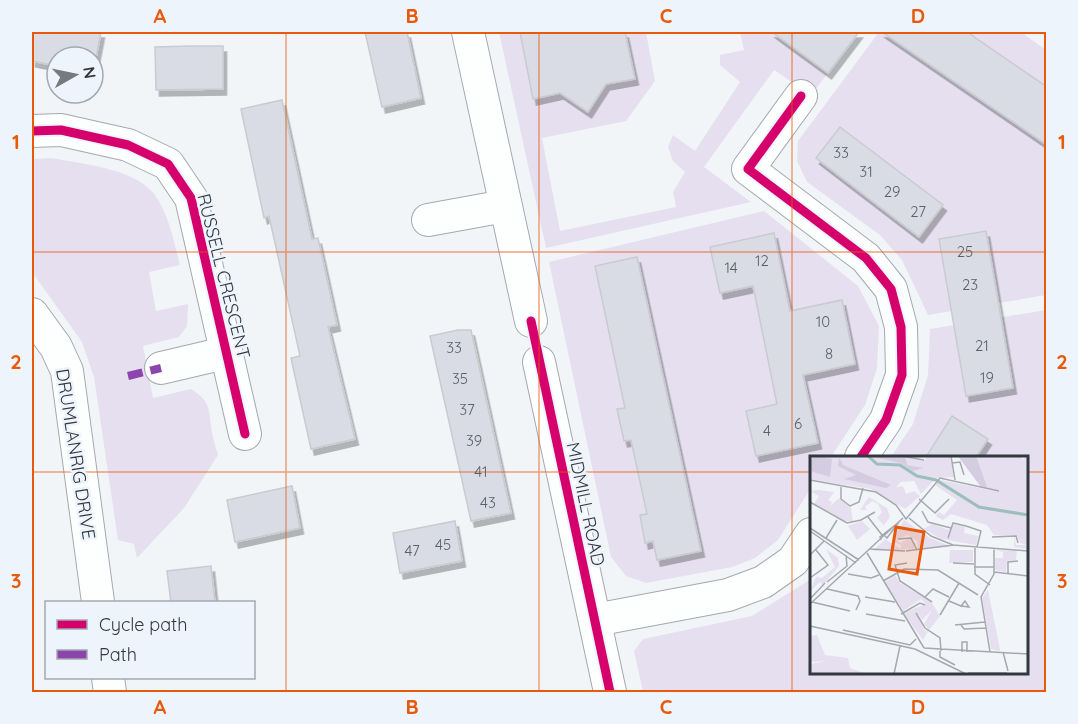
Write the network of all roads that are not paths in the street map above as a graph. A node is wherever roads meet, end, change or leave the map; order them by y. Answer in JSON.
{"nodes":[{"id":1,"x":468,"y":32,"type":"edge"},
{"id":2,"x":801,"y":96,"type":"dead end"},
{"id":3,"x":32,"y":131,"type":"edge"},
{"id":4,"x":506,"y":206,"type":"junction"},
{"id":5,"x":428,"y":220,"type":"dead end"},
{"id":6,"x":32,"y":314,"type":"edge"},
{"id":7,"x":531,"y":321,"type":"dead end"},
{"id":8,"x":225,"y":353,"type":"junction"},
{"id":9,"x":539,"y":363,"type":"dead end"},
{"id":10,"x":160,"y":368,"type":"dead end"},
{"id":11,"x":245,"y":434,"type":"dead end"},
{"id":12,"x":862,"y":456,"type":"edge"},
{"id":13,"x":810,"y":536,"type":"edge"},
{"id":14,"x":98,"y":601,"type":"edge"},
{"id":15,"x":595,"y":620,"type":"junction"},
{"id":16,"x":610,"y":693,"type":"edge"}],
"edges":[{"from":1,"to":4,"type":"street"},
{"from":2,"to":12,"type":"street"},
{"from":3,"to":8,"type":"street","name":"RUSSELL CRESCENT"},
{"from":4,"to":5,"type":"street"},
{"from":4,"to":7,"type":"street"},
{"from":6,"to":14,"type":"street","name":"DRUMLANRIG DRIVE"},
{"from":8,"to":10,"type":"street","name":"RUSSELL CRESCENT"},
{"from":8,"to":11,"type":"street","name":"RUSSELL CRESCENT"},
{"from":9,"to":15,"type":"street","name":"MIDMILL ROAD"},
{"from":13,"to":15,"type":"street"},
{"from":15,"to":16,"type":"street","name":"MIDMILL ROAD"}]}
